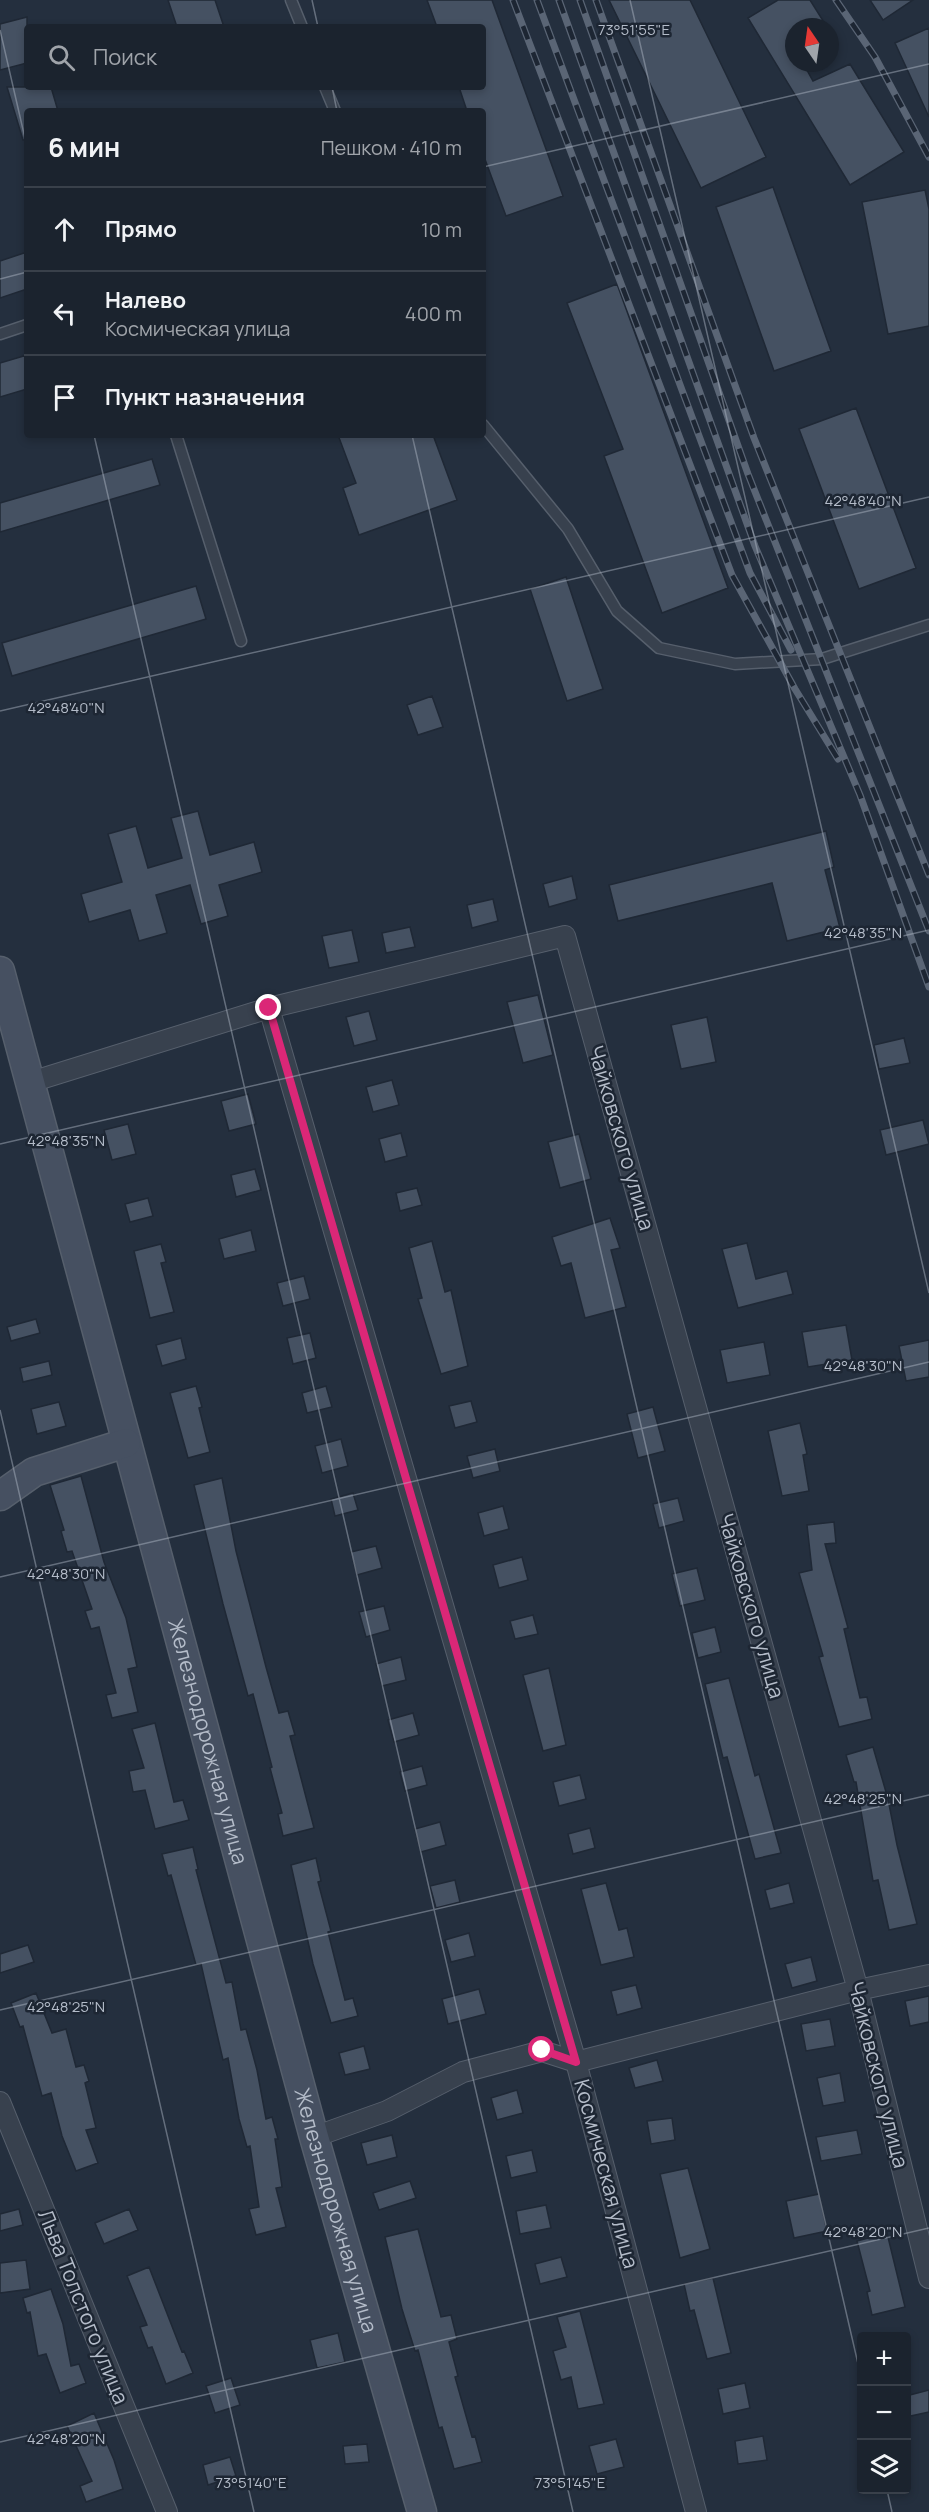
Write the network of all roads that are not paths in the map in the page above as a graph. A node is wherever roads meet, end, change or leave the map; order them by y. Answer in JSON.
{"nodes":[{"id":1,"x":291,"y":0,"type":"edge"},
{"id":2,"x":301,"y":24,"type":"edge"},
{"id":3,"x":326,"y":90,"type":"edge"},
{"id":4,"x":334,"y":108,"type":"edge"},
{"id":5,"x":24,"y":326,"type":"edge"},
{"id":6,"x":0,"y":333,"type":"edge"},
{"id":7,"x":486,"y":429,"type":"edge"},
{"id":8,"x":177,"y":438,"type":"edge"},
{"id":9,"x":929,"y":625,"type":"edge"},
{"id":10,"x":242,"y":641,"type":"dead end"},
{"id":11,"x":0,"y":971,"type":"edge"},
{"id":12,"x":269,"y":1008,"type":"junction"},
{"id":13,"x":31,"y":1082,"type":"junction"},
{"id":14,"x":126,"y":1443,"type":"junction"},
{"id":15,"x":0,"y":1496,"type":"edge"},
{"id":16,"x":929,"y":1975,"type":"edge"},
{"id":17,"x":858,"y":1990,"type":"junction"},
{"id":18,"x":576,"y":2062,"type":"junction"},
{"id":19,"x":0,"y":2102,"type":"edge"},
{"id":20,"x":314,"y":2137,"type":"junction"},
{"id":21,"x":929,"y":2278,"type":"edge"},
{"id":22,"x":167,"y":2512,"type":"edge"},
{"id":23,"x":422,"y":2512,"type":"edge"},
{"id":24,"x":696,"y":2512,"type":"edge"}],
"edges":[{"from":1,"to":2,"type":"lane"},
{"from":3,"to":4,"type":"lane"},
{"from":5,"to":6,"type":"lane"},
{"from":7,"to":9,"type":"lane"},
{"from":8,"to":10,"type":"lane"},
{"from":11,"to":13,"type":"street","name":"Железнодорожная улица"},
{"from":12,"to":13,"type":"street"},
{"from":12,"to":17,"type":"street","name":"Чайковского улица"},
{"from":12,"to":18,"type":"street","name":"Космическая улица"},
{"from":13,"to":14,"type":"street","name":"Железнодорожная улица"},
{"from":14,"to":15,"type":"street"},
{"from":14,"to":20,"type":"street","name":"Железнодорожная улица"},
{"from":16,"to":17,"type":"street"},
{"from":17,"to":18,"type":"street"},
{"from":17,"to":21,"type":"street","name":"Чайковского улица"},
{"from":18,"to":20,"type":"street"},
{"from":18,"to":24,"type":"street","name":"Космическая улица"},
{"from":19,"to":22,"type":"street","name":"Льва Толстого улица"},
{"from":20,"to":23,"type":"street","name":"Железнодорожная улица"}]}
